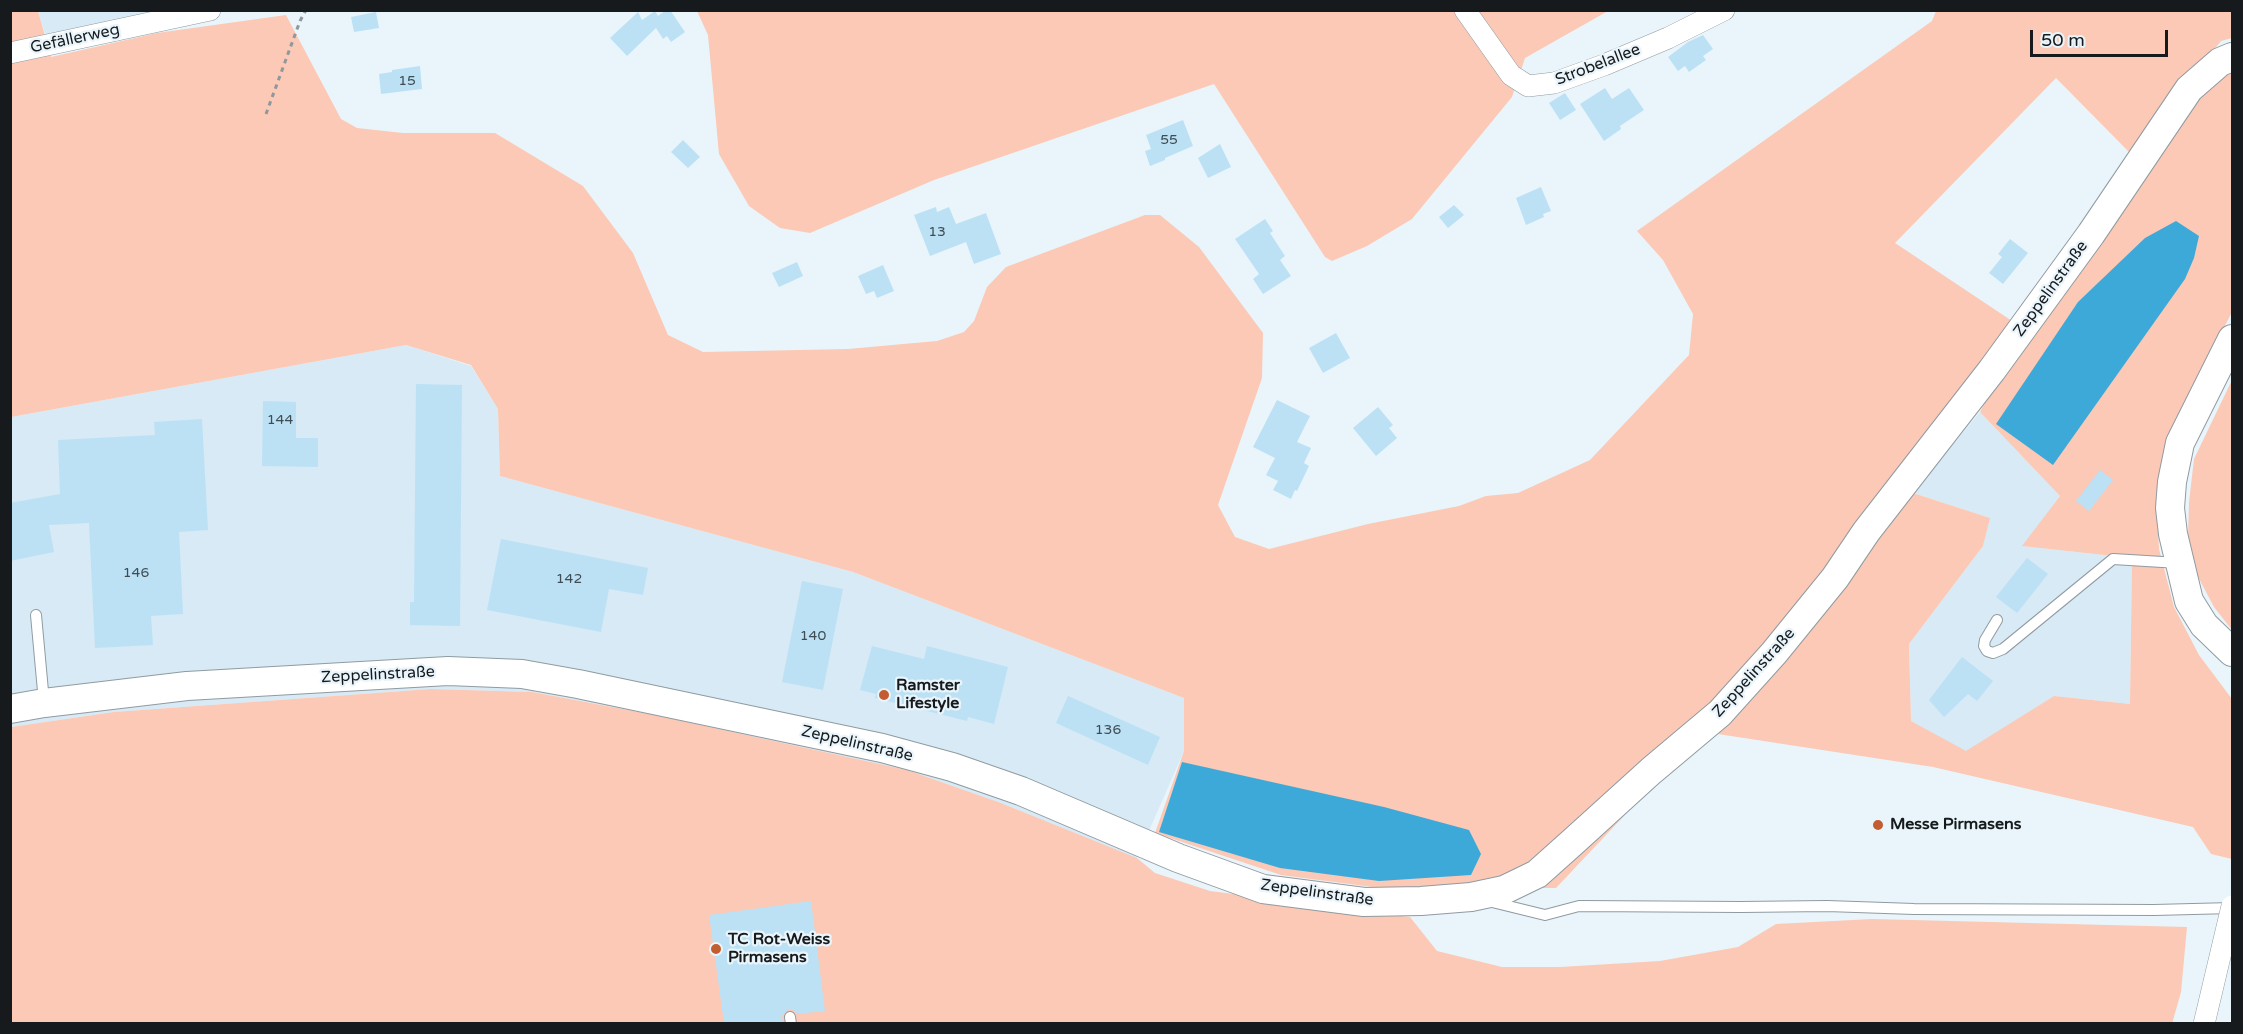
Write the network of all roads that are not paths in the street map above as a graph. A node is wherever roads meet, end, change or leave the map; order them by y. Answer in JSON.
{"nodes":[{"id":1,"x":210,"y":10,"type":"edge"},
{"id":2,"x":1466,"y":10,"type":"edge"},
{"id":3,"x":1724,"y":10,"type":"edge"},
{"id":4,"x":10,"y":53,"type":"edge"},
{"id":5,"x":2232,"y":57,"type":"edge"},
{"id":6,"x":2232,"y":339,"type":"edge"},
{"id":7,"x":2179,"y":563,"type":"junction"},
{"id":8,"x":36,"y":615,"type":"dead end"},
{"id":9,"x":1997,"y":620,"type":"dead end"},
{"id":10,"x":2232,"y":652,"type":"edge"},
{"id":11,"x":44,"y":703,"type":"junction"},
{"id":12,"x":10,"y":709,"type":"edge"},
{"id":13,"x":1471,"y":897,"type":"junction"},
{"id":14,"x":2232,"y":907,"type":"edge"},
{"id":15,"x":2204,"y":1023,"type":"edge"}],
"edges":[{"from":1,"to":4,"type":"street","name":"Gefällerweg"},
{"from":2,"to":3,"type":"street","name":"Strobelallee"},
{"from":5,"to":13,"type":"street","name":"Zeppelinstraße"},
{"from":6,"to":7,"type":"street"},
{"from":7,"to":9,"type":"lane"},
{"from":7,"to":10,"type":"street"},
{"from":8,"to":11,"type":"lane"},
{"from":11,"to":12,"type":"street","name":"Zeppelinstraße"},
{"from":11,"to":13,"type":"street","name":"Zeppelinstraße"},
{"from":13,"to":14,"type":"lane"},
{"from":14,"to":15,"type":"street","bridge":true}]}
